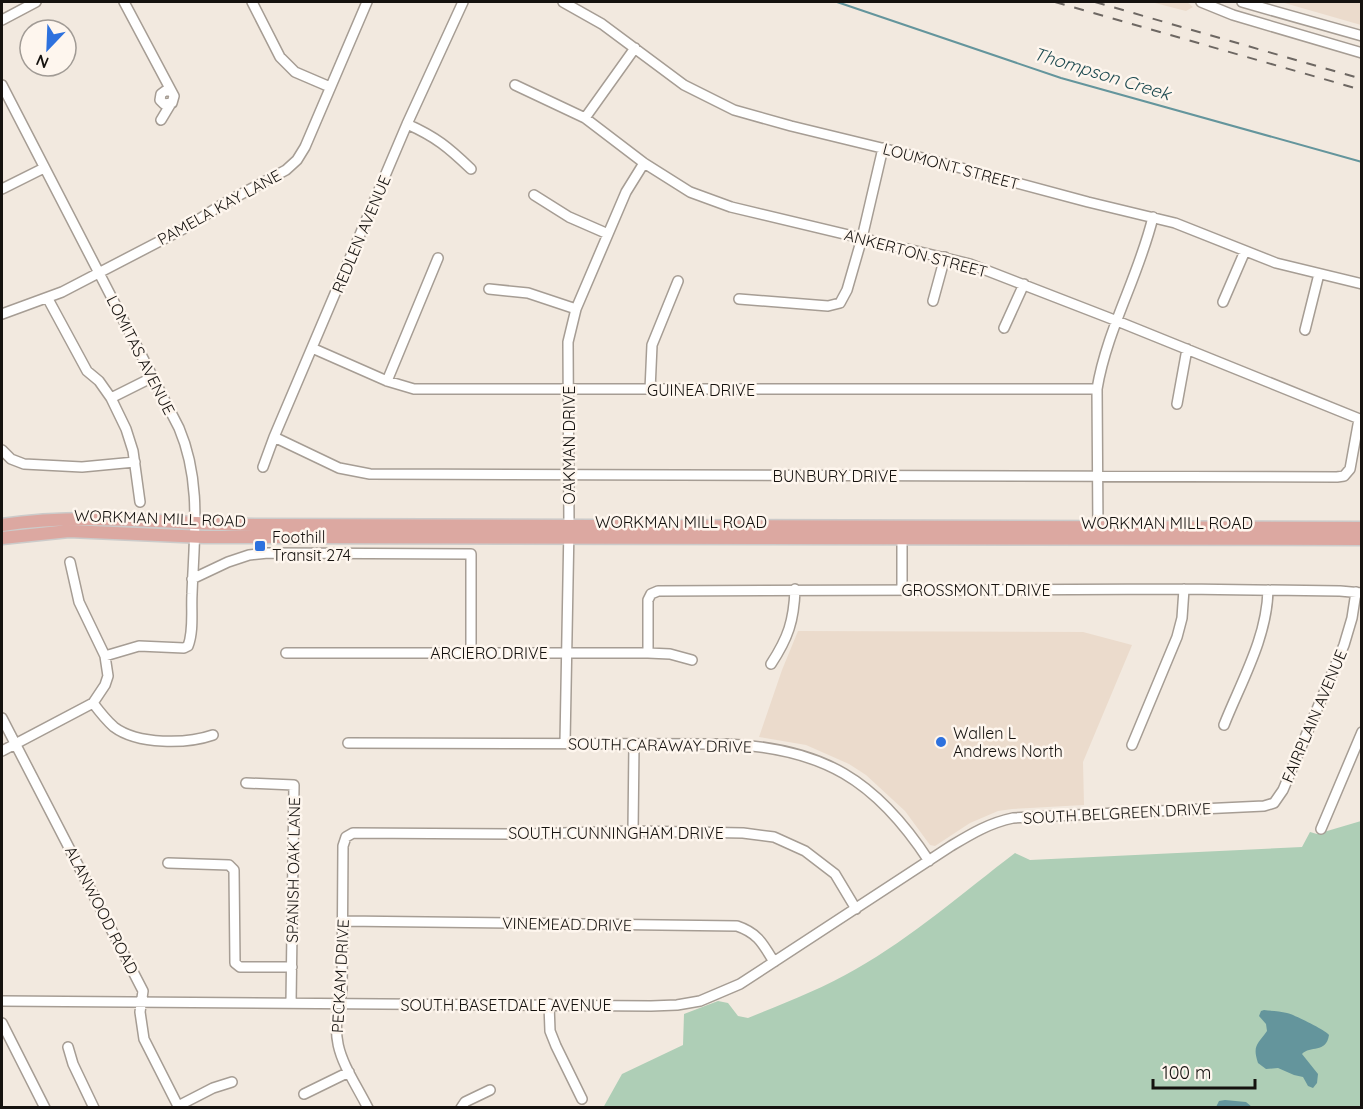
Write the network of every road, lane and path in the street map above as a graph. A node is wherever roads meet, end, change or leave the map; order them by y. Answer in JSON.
{"nodes":[{"id":1,"x":36,"y":2,"type":"edge"},
{"id":2,"x":124,"y":2,"type":"edge"},
{"id":3,"x":252,"y":2,"type":"edge"},
{"id":4,"x":365,"y":2,"type":"edge"},
{"id":5,"x":463,"y":2,"type":"edge"},
{"id":6,"x":563,"y":2,"type":"edge"},
{"id":7,"x":1200,"y":2,"type":"edge"},
{"id":8,"x":1242,"y":2,"type":"edge"},
{"id":9,"x":1289,"y":15,"type":"junction"},
{"id":10,"x":2,"y":20,"type":"edge"},
{"id":11,"x":1285,"y":30,"type":"junction"},
{"id":12,"x":1362,"y":36,"type":"edge"},
{"id":13,"x":634,"y":48,"type":"junction"},
{"id":14,"x":1362,"y":52,"type":"edge"},
{"id":15,"x":2,"y":85,"type":"edge"},
{"id":16,"x":515,"y":85,"type":"dead end"},
{"id":17,"x":330,"y":87,"type":"junction"},
{"id":18,"x":585,"y":118,"type":"junction"},
{"id":19,"x":160,"y":120,"type":"dead end"},
{"id":20,"x":407,"y":124,"type":"junction"},
{"id":21,"x":883,"y":148,"type":"junction"},
{"id":22,"x":644,"y":163,"type":"junction"},
{"id":23,"x":44,"y":168,"type":"junction"},
{"id":24,"x":471,"y":169,"type":"dead end"},
{"id":25,"x":2,"y":189,"type":"edge"},
{"id":26,"x":534,"y":195,"type":"dead end"},
{"id":27,"x":1153,"y":217,"type":"junction"},
{"id":28,"x":608,"y":234,"type":"junction"},
{"id":29,"x":862,"y":238,"type":"junction"},
{"id":30,"x":1245,"y":250,"type":"junction"},
{"id":31,"x":438,"y":258,"type":"dead end"},
{"id":32,"x":945,"y":258,"type":"junction"},
{"id":33,"x":99,"y":273,"type":"junction"},
{"id":34,"x":1318,"y":274,"type":"junction"},
{"id":35,"x":678,"y":281,"type":"dead end"},
{"id":36,"x":1024,"y":284,"type":"junction"},
{"id":37,"x":1362,"y":285,"type":"edge"},
{"id":38,"x":489,"y":289,"type":"dead end"},
{"id":39,"x":48,"y":299,"type":"junction"},
{"id":40,"x":739,"y":299,"type":"dead end"},
{"id":41,"x":933,"y":301,"type":"dead end"},
{"id":42,"x":1223,"y":302,"type":"dead end"},
{"id":43,"x":576,"y":309,"type":"junction"},
{"id":44,"x":2,"y":314,"type":"edge"},
{"id":45,"x":1117,"y":321,"type":"junction"},
{"id":46,"x":1004,"y":328,"type":"dead end"},
{"id":47,"x":1305,"y":330,"type":"dead end"},
{"id":48,"x":312,"y":348,"type":"junction"},
{"id":49,"x":1187,"y":349,"type":"junction"},
{"id":50,"x":153,"y":377,"type":"junction"},
{"id":51,"x":387,"y":381,"type":"junction"},
{"id":52,"x":1097,"y":389,"type":"junction"},
{"id":53,"x":569,"y":390,"type":"junction"},
{"id":54,"x":650,"y":390,"type":"junction"},
{"id":55,"x":111,"y":398,"type":"junction"},
{"id":56,"x":1177,"y":404,"type":"dead end"},
{"id":57,"x":1360,"y":419,"type":"edge"},
{"id":58,"x":274,"y":437,"type":"junction"},
{"id":59,"x":2,"y":450,"type":"edge"},
{"id":60,"x":135,"y":462,"type":"junction"},
{"id":61,"x":263,"y":467,"type":"dead end"},
{"id":62,"x":568,"y":476,"type":"junction"},
{"id":63,"x":1098,"y":477,"type":"junction"},
{"id":64,"x":140,"y":502,"type":"dead end"},
{"id":65,"x":2,"y":525,"type":"edge"},
{"id":66,"x":902,"y":526,"type":"junction"},
{"id":67,"x":1362,"y":528,"type":"edge"},
{"id":68,"x":194,"y":530,"type":"junction"},
{"id":69,"x":569,"y":532,"type":"junction"},
{"id":70,"x":1098,"y":533,"type":"junction"},
{"id":71,"x":2,"y":538,"type":"edge"},
{"id":72,"x":902,"y":539,"type":"junction"},
{"id":73,"x":1362,"y":539,"type":"edge"},
{"id":74,"x":70,"y":562,"type":"dead end"},
{"id":75,"x":192,"y":579,"type":"junction"},
{"id":76,"x":1184,"y":589,"type":"junction"},
{"id":77,"x":795,"y":590,"type":"junction"},
{"id":78,"x":902,"y":590,"type":"junction"},
{"id":79,"x":1268,"y":590,"type":"junction"},
{"id":80,"x":1359,"y":592,"type":"edge"},
{"id":81,"x":566,"y":652,"type":"junction"},
{"id":82,"x":286,"y":653,"type":"dead end"},
{"id":83,"x":648,"y":653,"type":"junction"},
{"id":84,"x":471,"y":654,"type":"junction"},
{"id":85,"x":105,"y":656,"type":"junction"},
{"id":86,"x":692,"y":660,"type":"dead end"},
{"id":87,"x":771,"y":664,"type":"dead end"},
{"id":88,"x":93,"y":703,"type":"junction"},
{"id":89,"x":2,"y":718,"type":"edge"},
{"id":90,"x":1224,"y":725,"type":"dead end"},
{"id":91,"x":1362,"y":732,"type":"edge"},
{"id":92,"x":213,"y":735,"type":"dead end"},
{"id":93,"x":348,"y":743,"type":"dead end"},
{"id":94,"x":565,"y":743,"type":"junction"},
{"id":95,"x":15,"y":744,"type":"junction"},
{"id":96,"x":634,"y":744,"type":"junction"},
{"id":97,"x":1132,"y":745,"type":"dead end"},
{"id":98,"x":2,"y":751,"type":"edge"},
{"id":99,"x":246,"y":783,"type":"dead end"},
{"id":100,"x":1274,"y":804,"type":"joint"},
{"id":101,"x":1322,"y":830,"type":"dead end"},
{"id":102,"x":633,"y":831,"type":"junction"},
{"id":103,"x":346,"y":837,"type":"joint"},
{"id":104,"x":964,"y":838,"type":"joint"},
{"id":105,"x":929,"y":861,"type":"junction"},
{"id":106,"x":168,"y":863,"type":"dead end"},
{"id":107,"x":856,"y":909,"type":"junction"},
{"id":108,"x":344,"y":921,"type":"junction"},
{"id":109,"x":774,"y":962,"type":"junction"},
{"id":110,"x":292,"y":967,"type":"junction"},
{"id":111,"x":2,"y":1001,"type":"edge"},
{"id":112,"x":142,"y":1003,"type":"junction"},
{"id":113,"x":291,"y":1003,"type":"junction"},
{"id":114,"x":339,"y":1004,"type":"junction"},
{"id":115,"x":549,"y":1004,"type":"junction"},
{"id":116,"x":2,"y":1023,"type":"edge"},
{"id":117,"x":68,"y":1047,"type":"dead end"},
{"id":118,"x":349,"y":1072,"type":"junction"},
{"id":119,"x":232,"y":1082,"type":"dead end"},
{"id":120,"x":490,"y":1090,"type":"dead end"},
{"id":121,"x":304,"y":1094,"type":"dead end"},
{"id":122,"x":582,"y":1100,"type":"dead end"},
{"id":123,"x":178,"y":1106,"type":"edge"},
{"id":124,"x":45,"y":1107,"type":"edge"},
{"id":125,"x":94,"y":1107,"type":"edge"},
{"id":126,"x":368,"y":1107,"type":"edge"},
{"id":127,"x":461,"y":1107,"type":"edge"}],
"edges":[{"from":1,"to":10,"type":"street"},
{"from":2,"to":19,"type":"street"},
{"from":3,"to":17,"type":"street"},
{"from":4,"to":17,"type":"street","name":"PAMELA KAY LANE"},
{"from":5,"to":20,"type":"street","name":"REDLEN AVENUE"},
{"from":6,"to":13,"type":"street","name":"LOUMONT STREET"},
{"from":7,"to":11,"type":"street"},
{"from":8,"to":9,"type":"street"},
{"from":9,"to":11,"type":"street"},
{"from":9,"to":12,"type":"street"},
{"from":11,"to":14,"type":"street"},
{"from":13,"to":18,"type":"street"},
{"from":13,"to":21,"type":"street","name":"LOUMONT STREET"},
{"from":15,"to":23,"type":"street","name":"LOMITAS AVENUE"},
{"from":16,"to":18,"type":"street","name":"ANKERTON STREET"},
{"from":17,"to":33,"type":"street","name":"PAMELA KAY LANE"},
{"from":18,"to":22,"type":"street","name":"ANKERTON STREET"},
{"from":20,"to":24,"type":"street"},
{"from":20,"to":48,"type":"street","name":"REDLEN AVENUE"},
{"from":21,"to":27,"type":"street","name":"LOUMONT STREET"},
{"from":21,"to":29,"type":"street"},
{"from":22,"to":28,"type":"street","name":"OAKMAN DRIVE"},
{"from":22,"to":29,"type":"street","name":"ANKERTON STREET"},
{"from":23,"to":25,"type":"street"},
{"from":23,"to":33,"type":"street","name":"LOMITAS AVENUE"},
{"from":26,"to":28,"type":"street"},
{"from":27,"to":30,"type":"street","name":"LOUMONT STREET"},
{"from":27,"to":45,"type":"street"},
{"from":28,"to":43,"type":"street","name":"OAKMAN DRIVE"},
{"from":29,"to":32,"type":"street","name":"ANKERTON STREET"},
{"from":29,"to":40,"type":"street"},
{"from":30,"to":34,"type":"street","name":"LOUMONT STREET"},
{"from":30,"to":42,"type":"street"},
{"from":31,"to":51,"type":"street"},
{"from":32,"to":36,"type":"street","name":"ANKERTON STREET"},
{"from":32,"to":41,"type":"street"},
{"from":33,"to":39,"type":"street","name":"PAMELA KAY LANE"},
{"from":33,"to":50,"type":"street","name":"LOMITAS AVENUE"},
{"from":34,"to":37,"type":"street","name":"LOUMONT STREET"},
{"from":34,"to":47,"type":"street"},
{"from":35,"to":54,"type":"street"},
{"from":36,"to":45,"type":"street","name":"ANKERTON STREET"},
{"from":36,"to":46,"type":"street"},
{"from":38,"to":43,"type":"street"},
{"from":39,"to":44,"type":"street","name":"PAMELA KAY LANE"},
{"from":39,"to":55,"type":"street"},
{"from":43,"to":53,"type":"street","name":"OAKMAN DRIVE"},
{"from":45,"to":49,"type":"street","name":"ANKERTON STREET"},
{"from":45,"to":52,"type":"street"},
{"from":48,"to":51,"type":"street","name":"GUINEA DRIVE"},
{"from":48,"to":58,"type":"street","name":"REDLEN AVENUE"},
{"from":49,"to":56,"type":"street"},
{"from":49,"to":57,"type":"street","name":"ANKERTON STREET"},
{"from":50,"to":55,"type":"street"},
{"from":50,"to":68,"type":"street","name":"LOMITAS AVENUE"},
{"from":51,"to":53,"type":"street","name":"GUINEA DRIVE"},
{"from":52,"to":54,"type":"street","name":"GUINEA DRIVE"},
{"from":52,"to":63,"type":"street"},
{"from":53,"to":54,"type":"street","name":"GUINEA DRIVE"},
{"from":53,"to":62,"type":"street","name":"OAKMAN DRIVE"},
{"from":55,"to":60,"type":"street"},
{"from":57,"to":63,"type":"street","name":"BUNBURY DRIVE"},
{"from":58,"to":61,"type":"street","name":"REDLEN AVENUE"},
{"from":58,"to":62,"type":"street","name":"BUNBURY DRIVE"},
{"from":59,"to":60,"type":"street"},
{"from":60,"to":64,"type":"street"},
{"from":62,"to":63,"type":"street","name":"BUNBURY DRIVE"},
{"from":62,"to":69,"type":"street","name":"OAKMAN DRIVE"},
{"from":63,"to":70,"type":"street"},
{"from":65,"to":68,"type":"main road","name":"WORKMAN MILL ROAD"},
{"from":66,"to":69,"type":"main road","name":"WORKMAN MILL ROAD"},
{"from":66,"to":70,"type":"main road","name":"WORKMAN MILL ROAD"},
{"from":66,"to":72,"type":"street"},
{"from":67,"to":70,"type":"main road","name":"WORKMAN MILL ROAD"},
{"from":68,"to":69,"type":"main road","name":"WORKMAN MILL ROAD"},
{"from":68,"to":71,"type":"main road","name":"WORKMAN MILL ROAD"},
{"from":68,"to":75,"type":"street","name":"LOMITAS AVENUE"},
{"from":69,"to":72,"type":"main road","name":"WORKMAN MILL ROAD"},
{"from":69,"to":81,"type":"street","name":"OAKMAN DRIVE"},
{"from":70,"to":72,"type":"main road","name":"WORKMAN MILL ROAD"},
{"from":70,"to":73,"type":"main road","name":"WORKMAN MILL ROAD"},
{"from":72,"to":78,"type":"street"},
{"from":74,"to":85,"type":"street"},
{"from":75,"to":84,"type":"street"},
{"from":75,"to":85,"type":"street","name":"LOMITAS AVENUE"},
{"from":76,"to":78,"type":"street","name":"GROSSMONT DRIVE"},
{"from":76,"to":79,"type":"street","name":"GROSSMONT DRIVE"},
{"from":76,"to":97,"type":"street"},
{"from":77,"to":78,"type":"street","name":"GROSSMONT DRIVE"},
{"from":77,"to":83,"type":"street","name":"GROSSMONT DRIVE"},
{"from":77,"to":87,"type":"street"},
{"from":79,"to":80,"type":"street","name":"GROSSMONT DRIVE"},
{"from":79,"to":90,"type":"street"},
{"from":80,"to":100,"type":"street","name":"FAIRPLAIN AVENUE"},
{"from":81,"to":83,"type":"street","name":"ARCIERO DRIVE"},
{"from":81,"to":84,"type":"street","name":"ARCIERO DRIVE"},
{"from":81,"to":94,"type":"street","name":"OAKMAN DRIVE"},
{"from":82,"to":84,"type":"street","name":"ARCIERO DRIVE"},
{"from":83,"to":86,"type":"street","name":"ARCIERO DRIVE"},
{"from":85,"to":88,"type":"street"},
{"from":88,"to":92,"type":"street"},
{"from":88,"to":95,"type":"street"},
{"from":89,"to":95,"type":"street","name":"ALANWOOD ROAD"},
{"from":91,"to":101,"type":"street"},
{"from":93,"to":94,"type":"street","name":"SOUTH CARAWAY DRIVE"},
{"from":94,"to":96,"type":"street","name":"SOUTH CARAWAY DRIVE"},
{"from":95,"to":98,"type":"street"},
{"from":95,"to":112,"type":"street","name":"ALANWOOD ROAD"},
{"from":96,"to":102,"type":"street"},
{"from":96,"to":105,"type":"street","name":"SOUTH CARAWAY DRIVE"},
{"from":99,"to":110,"type":"street","name":"SPANISH OAK LANE"},
{"from":100,"to":104,"type":"street","name":"SOUTH BELGREEN DRIVE"},
{"from":102,"to":103,"type":"street","name":"SOUTH CUNNINGHAM DRIVE"},
{"from":102,"to":107,"type":"street","name":"SOUTH CUNNINGHAM DRIVE"},
{"from":103,"to":108,"type":"street","name":"PECKAM DRIVE"},
{"from":104,"to":105,"type":"street","name":"SOUTH BASETDALE AVENUE"},
{"from":105,"to":107,"type":"street","name":"SOUTH BASETDALE AVENUE"},
{"from":106,"to":110,"type":"street"},
{"from":107,"to":109,"type":"street","name":"SOUTH BASETDALE AVENUE"},
{"from":108,"to":109,"type":"street","name":"VINEMEAD DRIVE"},
{"from":108,"to":114,"type":"street","name":"PECKAM DRIVE"},
{"from":109,"to":115,"type":"street","name":"SOUTH BASETDALE AVENUE"},
{"from":110,"to":113,"type":"street","name":"SPANISH OAK LANE"},
{"from":111,"to":112,"type":"street","name":"SOUTH BASETDALE AVENUE"},
{"from":112,"to":113,"type":"street","name":"SOUTH BASETDALE AVENUE"},
{"from":112,"to":123,"type":"street","name":"ALANWOOD ROAD"},
{"from":113,"to":114,"type":"street","name":"SOUTH BASETDALE AVENUE"},
{"from":114,"to":115,"type":"street","name":"SOUTH BASETDALE AVENUE"},
{"from":114,"to":118,"type":"street","name":"PECKAM DRIVE"},
{"from":115,"to":122,"type":"street"},
{"from":116,"to":124,"type":"street"},
{"from":117,"to":125,"type":"street"},
{"from":118,"to":121,"type":"street"},
{"from":118,"to":126,"type":"street","name":"PECKAM DRIVE"},
{"from":119,"to":123,"type":"street"},
{"from":120,"to":127,"type":"street"}]}
